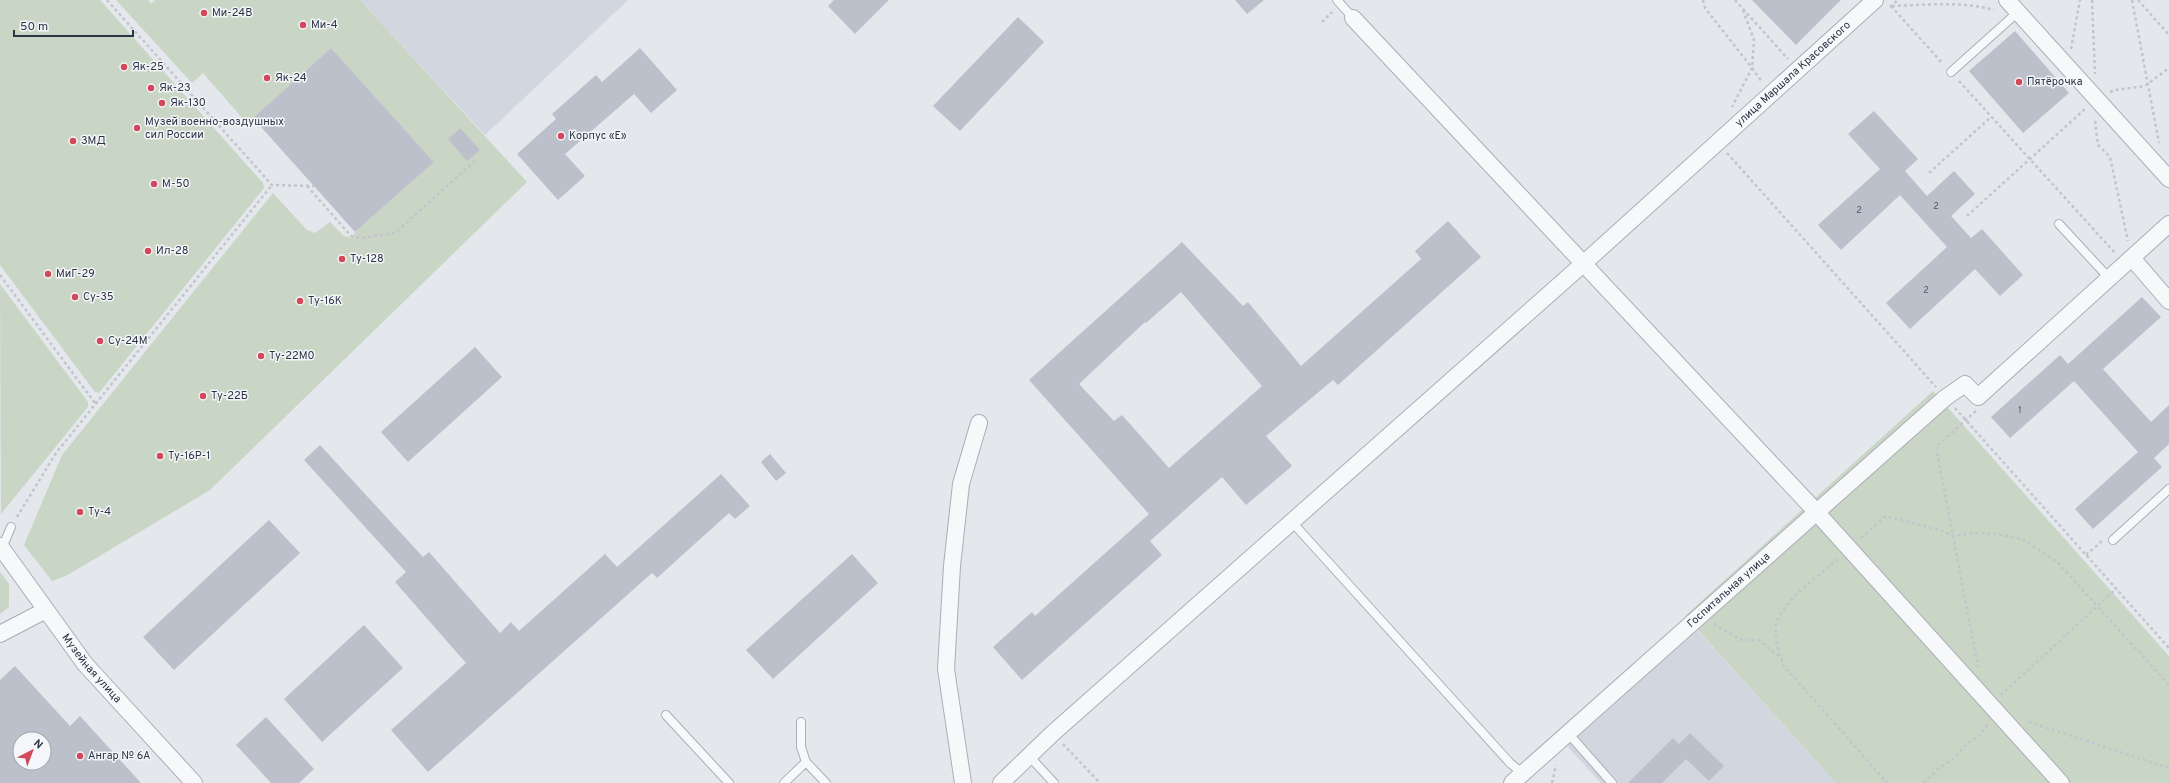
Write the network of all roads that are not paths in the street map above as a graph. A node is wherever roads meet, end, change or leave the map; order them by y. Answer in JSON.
{"nodes":[{"id":1,"x":1337,"y":0,"type":"edge"},
{"id":2,"x":1875,"y":0,"type":"edge"},
{"id":3,"x":2013,"y":9,"type":"edge"},
{"id":4,"x":1353,"y":18,"type":"joint"},
{"id":5,"x":1951,"y":72,"type":"road end"},
{"id":6,"x":2167,"y":174,"type":"edge"},
{"id":7,"x":2059,"y":224,"type":"dead end"},
{"id":8,"x":2169,"y":224,"type":"edge"},
{"id":9,"x":2128,"y":261,"type":"junction"},
{"id":10,"x":1583,"y":264,"type":"junction"},
{"id":11,"x":2109,"y":278,"type":"junction"},
{"id":12,"x":2169,"y":301,"type":"edge"},
{"id":13,"x":979,"y":422,"type":"dead end"},
{"id":14,"x":2169,"y":489,"type":"edge"},
{"id":15,"x":1813,"y":508,"type":"junction"},
{"id":16,"x":1292,"y":522,"type":"junction"},
{"id":17,"x":11,"y":527,"type":"road end"},
{"id":18,"x":2113,"y":540,"type":"dead end"},
{"id":19,"x":1,"y":547,"type":"edge"},
{"id":20,"x":46,"y":610,"type":"junction"},
{"id":21,"x":0,"y":634,"type":"edge"},
{"id":22,"x":666,"y":715,"type":"dead end"},
{"id":23,"x":800,"y":722,"type":"dead end"},
{"id":24,"x":1568,"y":733,"type":"junction"},
{"id":25,"x":1029,"y":756,"type":"junction"},
{"id":26,"x":806,"y":762,"type":"junction"},
{"id":27,"x":1517,"y":778,"type":"edge"},
{"id":28,"x":194,"y":783,"type":"edge"},
{"id":29,"x":729,"y":783,"type":"edge"},
{"id":30,"x":784,"y":783,"type":"edge"},
{"id":31,"x":826,"y":783,"type":"edge"},
{"id":32,"x":963,"y":783,"type":"edge"},
{"id":33,"x":1000,"y":783,"type":"edge"},
{"id":34,"x":1054,"y":783,"type":"edge"},
{"id":35,"x":1612,"y":783,"type":"edge"},
{"id":36,"x":2061,"y":783,"type":"edge"}],
"edges":[{"from":1,"to":4,"type":"lane"},
{"from":2,"to":10,"type":"street","name":"улица Маршала Красовского"},
{"from":3,"to":5,"type":"lane"},
{"from":3,"to":6,"type":"street"},
{"from":4,"to":10,"type":"street"},
{"from":7,"to":11,"type":"lane"},
{"from":8,"to":9,"type":"street"},
{"from":9,"to":11,"type":"street"},
{"from":9,"to":12,"type":"street"},
{"from":10,"to":15,"type":"street"},
{"from":10,"to":16,"type":"street","name":"улица Маршала Красовского"},
{"from":11,"to":15,"type":"street","name":"Госпитальная улица"},
{"from":13,"to":32,"type":"street"},
{"from":14,"to":18,"type":"lane"},
{"from":15,"to":24,"type":"street","name":"Госпитальная улица"},
{"from":15,"to":36,"type":"street"},
{"from":16,"to":25,"type":"street","name":"улица Маршала Красовского"},
{"from":16,"to":27,"type":"lane"},
{"from":17,"to":19,"type":"lane"},
{"from":19,"to":20,"type":"street","name":"Музейная улица"},
{"from":20,"to":21,"type":"street"},
{"from":20,"to":28,"type":"street","name":"Музейная улица"},
{"from":22,"to":29,"type":"lane"},
{"from":23,"to":26,"type":"lane"},
{"from":24,"to":27,"type":"street","name":"Госпитальная улица"},
{"from":24,"to":35,"type":"lane"},
{"from":25,"to":33,"type":"street","name":"улица Маршала Красовского"},
{"from":25,"to":34,"type":"lane"},
{"from":26,"to":30,"type":"lane"},
{"from":26,"to":31,"type":"lane"}]}
